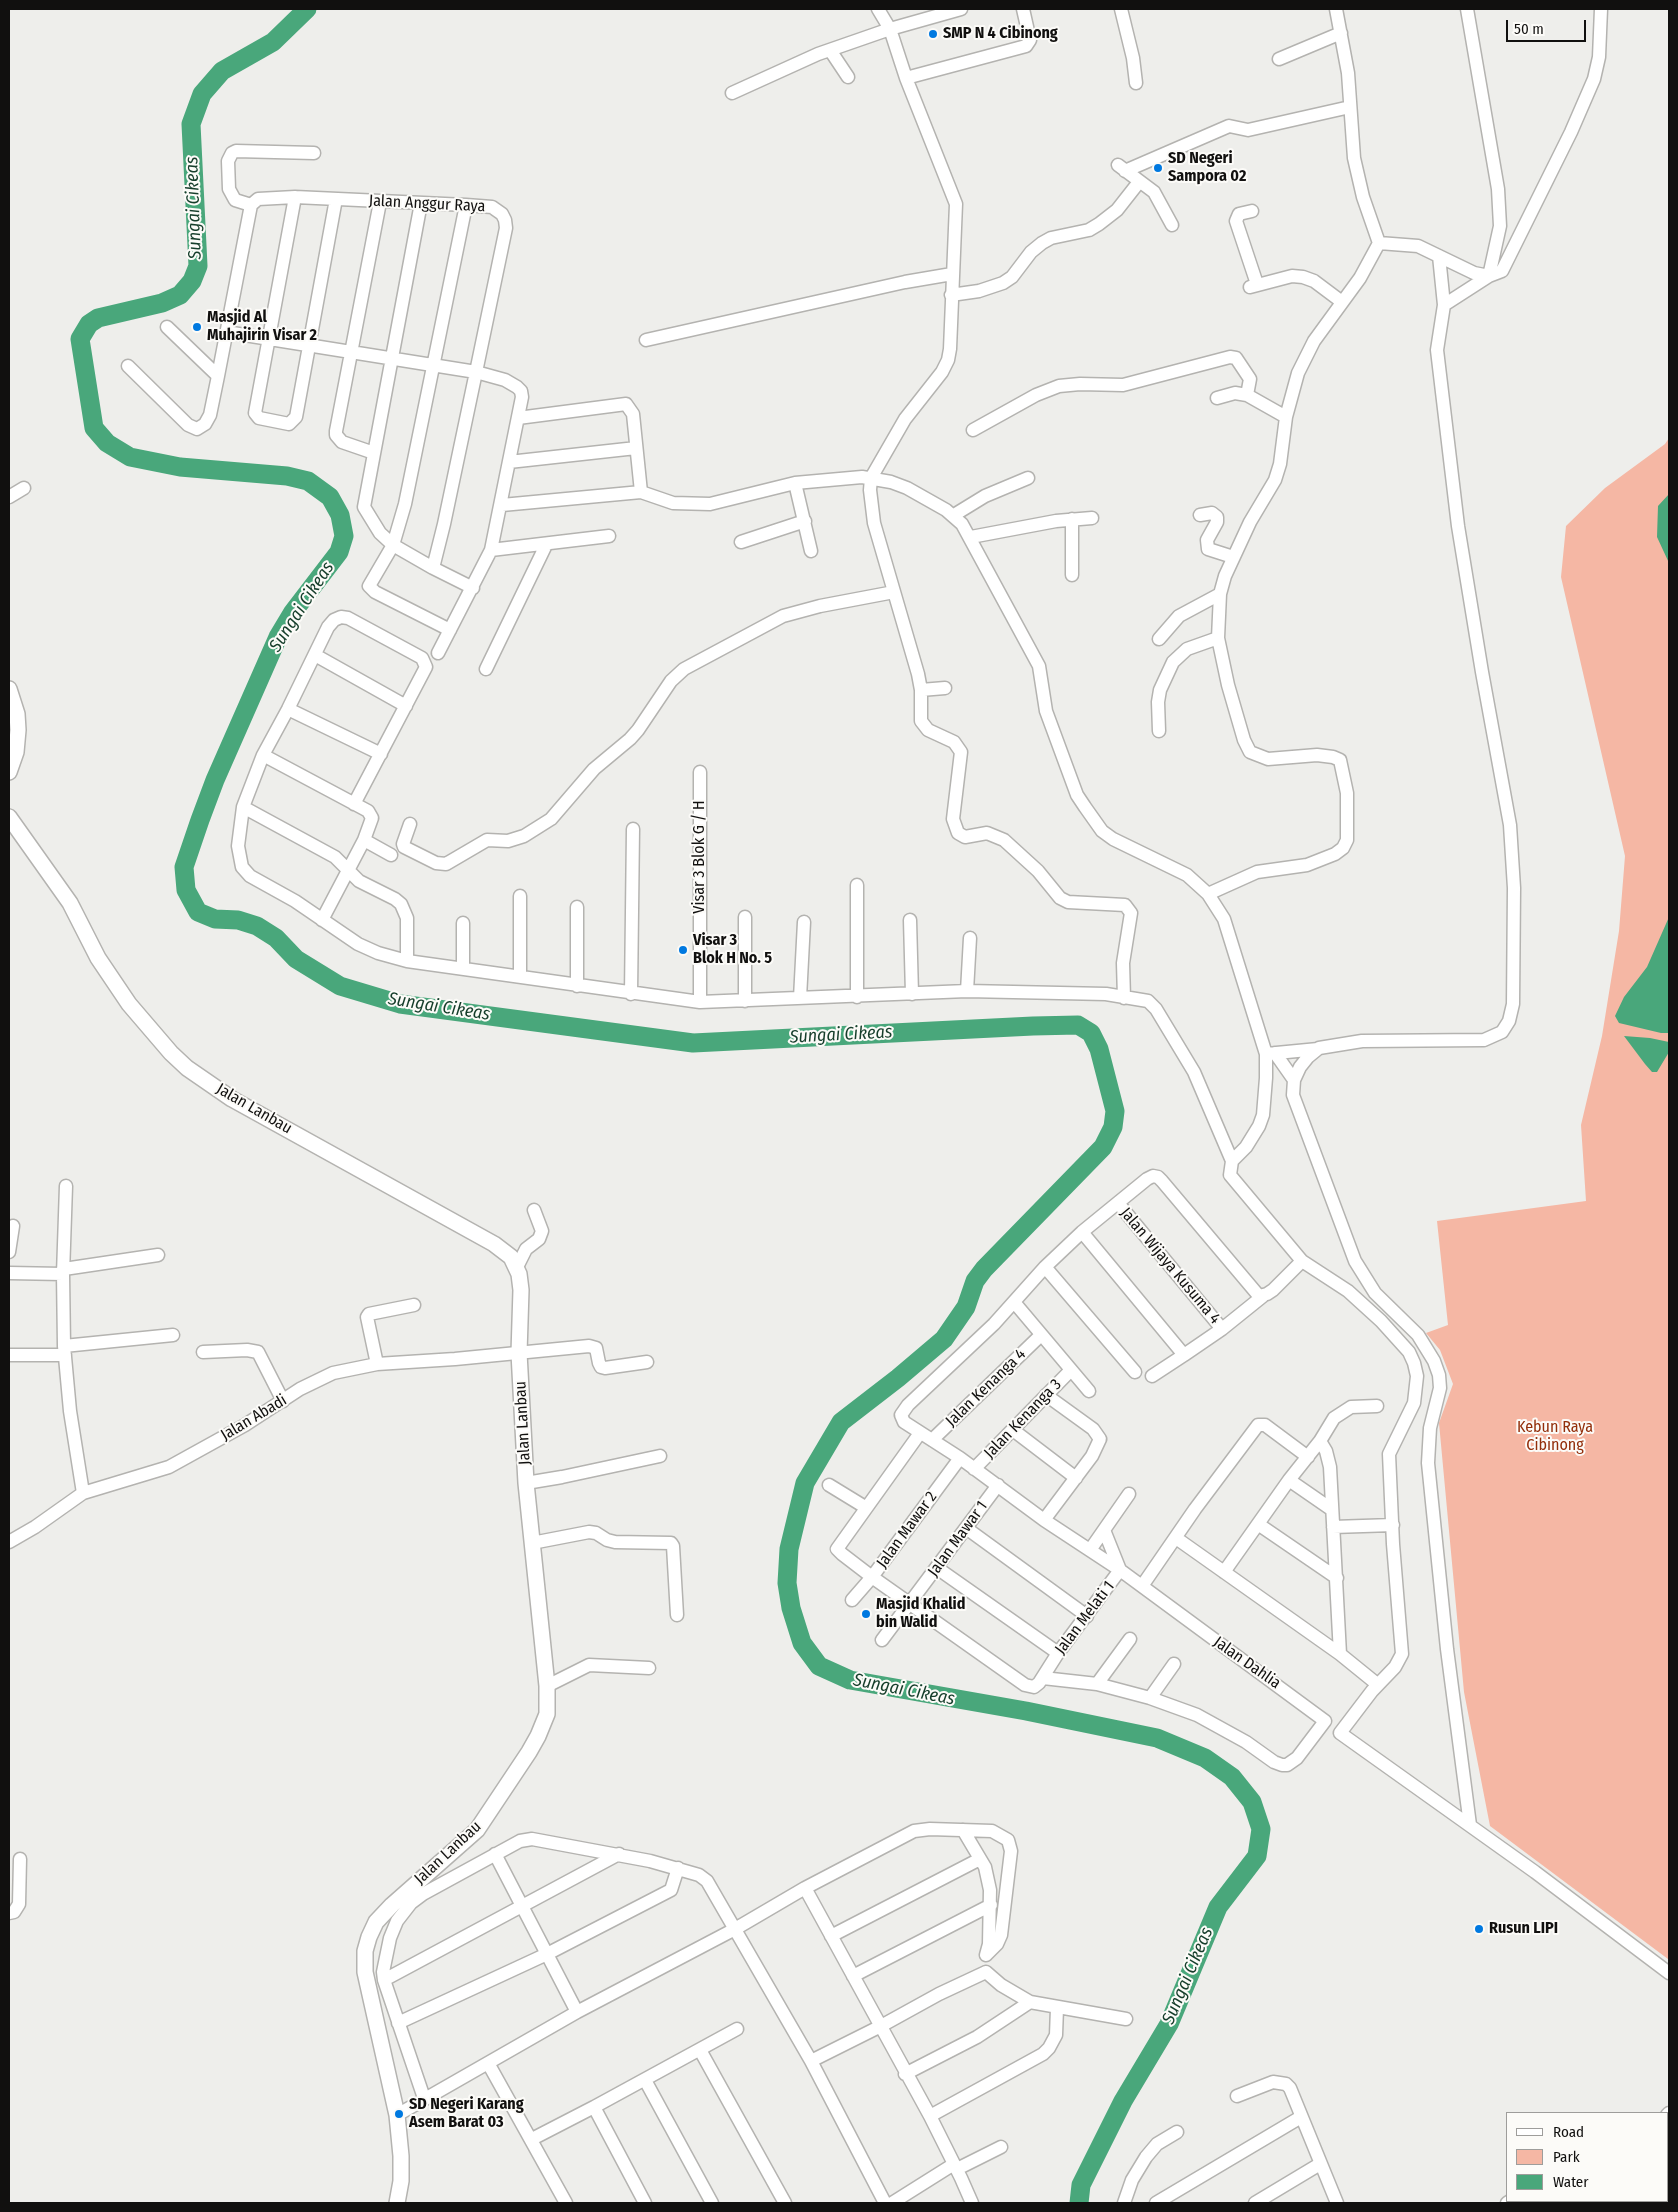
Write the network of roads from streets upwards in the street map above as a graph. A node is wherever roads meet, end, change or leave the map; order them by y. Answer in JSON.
{"nodes":[{"id":1,"x":878,"y":9,"type":"edge"},
{"id":2,"x":961,"y":9,"type":"edge"},
{"id":3,"x":1024,"y":9,"type":"edge"},
{"id":4,"x":1121,"y":9,"type":"edge"},
{"id":5,"x":1336,"y":9,"type":"edge"},
{"id":6,"x":1467,"y":9,"type":"edge"},
{"id":7,"x":1601,"y":9,"type":"edge"},
{"id":8,"x":890,"y":29,"type":"junction"},
{"id":9,"x":1341,"y":33,"type":"junction"},
{"id":10,"x":830,"y":50,"type":"junction"},
{"id":11,"x":1279,"y":59,"type":"dead end"},
{"id":12,"x":848,"y":77,"type":"dead end"},
{"id":13,"x":906,"y":78,"type":"junction"},
{"id":14,"x":1136,"y":83,"type":"dead end"},
{"id":15,"x":732,"y":93,"type":"dead end"},
{"id":16,"x":1350,"y":107,"type":"junction"},
{"id":17,"x":314,"y":153,"type":"dead end"},
{"id":18,"x":1139,"y":182,"type":"junction"},
{"id":19,"x":295,"y":197,"type":"junction"},
{"id":20,"x":336,"y":199,"type":"junction"},
{"id":21,"x":380,"y":202,"type":"junction"},
{"id":22,"x":421,"y":203,"type":"junction"},
{"id":23,"x":251,"y":205,"type":"junction"},
{"id":24,"x":466,"y":205,"type":"junction"},
{"id":25,"x":1252,"y":211,"type":"dead end"},
{"id":26,"x":1172,"y":225,"type":"dead end"},
{"id":27,"x":1379,"y":243,"type":"junction"},
{"id":28,"x":1439,"y":256,"type":"junction"},
{"id":29,"x":952,"y":274,"type":"junction"},
{"id":30,"x":1489,"y":276,"type":"junction"},
{"id":31,"x":951,"y":295,"type":"junction"},
{"id":32,"x":1342,"y":302,"type":"junction"},
{"id":33,"x":1444,"y":305,"type":"junction"},
{"id":34,"x":167,"y":327,"type":"dead end"},
{"id":35,"x":226,"y":332,"type":"junction"},
{"id":36,"x":268,"y":339,"type":"junction"},
{"id":37,"x":646,"y":340,"type":"dead end"},
{"id":38,"x":309,"y":346,"type":"junction"},
{"id":39,"x":351,"y":351,"type":"junction"},
{"id":40,"x":391,"y":357,"type":"junction"},
{"id":41,"x":128,"y":366,"type":"dead end"},
{"id":42,"x":435,"y":366,"type":"junction"},
{"id":43,"x":476,"y":372,"type":"junction"},
{"id":44,"x":218,"y":376,"type":"junction"},
{"id":45,"x":1247,"y":395,"type":"junction"},
{"id":46,"x":1217,"y":398,"type":"dead end"},
{"id":47,"x":1286,"y":417,"type":"junction"},
{"id":48,"x":518,"y":418,"type":"junction"},
{"id":49,"x":973,"y":430,"type":"dead end"},
{"id":50,"x":636,"y":448,"type":"junction"},
{"id":51,"x":374,"y":452,"type":"junction"},
{"id":52,"x":509,"y":462,"type":"junction"},
{"id":53,"x":871,"y":478,"type":"junction"},
{"id":54,"x":1028,"y":478,"type":"dead end"},
{"id":55,"x":795,"y":483,"type":"junction"},
{"id":56,"x":24,"y":488,"type":"dead end"},
{"id":57,"x":641,"y":492,"type":"junction"},
{"id":58,"x":9,"y":497,"type":"edge"},
{"id":59,"x":502,"y":505,"type":"junction"},
{"id":60,"x":954,"y":515,"type":"junction"},
{"id":61,"x":1200,"y":515,"type":"dead end"},
{"id":62,"x":1092,"y":518,"type":"dead end"},
{"id":63,"x":1072,"y":519,"type":"junction"},
{"id":64,"x":805,"y":521,"type":"junction"},
{"id":65,"x":609,"y":536,"type":"dead end"},
{"id":66,"x":971,"y":537,"type":"junction"},
{"id":67,"x":740,"y":542,"type":"dead end"},
{"id":68,"x":393,"y":545,"type":"junction"},
{"id":69,"x":546,"y":545,"type":"junction"},
{"id":70,"x":491,"y":550,"type":"junction"},
{"id":71,"x":811,"y":551,"type":"dead end"},
{"id":72,"x":1233,"y":557,"type":"junction"},
{"id":73,"x":432,"y":568,"type":"junction"},
{"id":74,"x":1072,"y":576,"type":"dead end"},
{"id":75,"x":473,"y":588,"type":"junction"},
{"id":76,"x":894,"y":592,"type":"junction"},
{"id":77,"x":1220,"y":594,"type":"junction"},
{"id":78,"x":450,"y":630,"type":"junction"},
{"id":79,"x":1159,"y":638,"type":"dead end"},
{"id":80,"x":1218,"y":638,"type":"junction"},
{"id":81,"x":438,"y":653,"type":"dead end"},
{"id":82,"x":315,"y":655,"type":"junction"},
{"id":83,"x":486,"y":668,"type":"dead end"},
{"id":84,"x":9,"y":688,"type":"edge"},
{"id":85,"x":945,"y":688,"type":"dead end"},
{"id":86,"x":921,"y":690,"type":"junction"},
{"id":87,"x":406,"y":706,"type":"junction"},
{"id":88,"x":288,"y":709,"type":"junction"},
{"id":89,"x":1159,"y":731,"type":"dead end"},
{"id":90,"x":380,"y":754,"type":"junction"},
{"id":91,"x":263,"y":755,"type":"junction"},
{"id":92,"x":9,"y":772,"type":"edge"},
{"id":93,"x":700,"y":772,"type":"dead end"},
{"id":94,"x":354,"y":804,"type":"junction"},
{"id":95,"x":243,"y":807,"type":"junction"},
{"id":96,"x":9,"y":817,"type":"edge"},
{"id":97,"x":410,"y":824,"type":"dead end"},
{"id":98,"x":633,"y":829,"type":"dead end"},
{"id":99,"x":364,"y":840,"type":"junction"},
{"id":100,"x":392,"y":855,"type":"dead end"},
{"id":101,"x":348,"y":869,"type":"junction"},
{"id":102,"x":857,"y":885,"type":"dead end"},
{"id":103,"x":1208,"y":894,"type":"junction"},
{"id":104,"x":520,"y":896,"type":"dead end"},
{"id":105,"x":577,"y":906,"type":"dead end"},
{"id":106,"x":745,"y":917,"type":"dead end"},
{"id":107,"x":322,"y":920,"type":"junction"},
{"id":108,"x":910,"y":920,"type":"dead end"},
{"id":109,"x":804,"y":922,"type":"dead end"},
{"id":110,"x":463,"y":923,"type":"dead end"},
{"id":111,"x":970,"y":938,"type":"dead end"},
{"id":112,"x":407,"y":961,"type":"junction"},
{"id":113,"x":463,"y":968,"type":"junction"},
{"id":114,"x":520,"y":978,"type":"junction"},
{"id":115,"x":577,"y":986,"type":"junction"},
{"id":116,"x":967,"y":992,"type":"junction"},
{"id":117,"x":631,"y":994,"type":"junction"},
{"id":118,"x":912,"y":994,"type":"junction"},
{"id":119,"x":857,"y":997,"type":"junction"},
{"id":120,"x":800,"y":998,"type":"junction"},
{"id":121,"x":1124,"y":998,"type":"junction"},
{"id":122,"x":745,"y":1001,"type":"junction"},
{"id":123,"x":700,"y":1002,"type":"junction"},
{"id":124,"x":1319,"y":1048,"type":"junction"},
{"id":125,"x":1270,"y":1054,"type":"junction"},
{"id":126,"x":1294,"y":1080,"type":"junction"},
{"id":127,"x":1232,"y":1161,"type":"junction"},
{"id":128,"x":66,"y":1186,"type":"dead end"},
{"id":129,"x":1118,"y":1203,"type":"junction"},
{"id":130,"x":534,"y":1210,"type":"dead end"},
{"id":131,"x":13,"y":1226,"type":"dead end"},
{"id":132,"x":1082,"y":1232,"type":"junction"},
{"id":133,"x":9,"y":1252,"type":"edge"},
{"id":134,"x":158,"y":1256,"type":"dead end"},
{"id":135,"x":1302,"y":1261,"type":"junction"},
{"id":136,"x":517,"y":1267,"type":"junction"},
{"id":137,"x":1044,"y":1267,"type":"junction"},
{"id":138,"x":9,"y":1272,"type":"edge"},
{"id":139,"x":63,"y":1272,"type":"junction"},
{"id":140,"x":1257,"y":1293,"type":"junction"},
{"id":141,"x":1014,"y":1302,"type":"junction"},
{"id":142,"x":414,"y":1305,"type":"dead end"},
{"id":143,"x":1222,"y":1329,"type":"junction"},
{"id":144,"x":173,"y":1335,"type":"dead end"},
{"id":145,"x":1041,"y":1335,"type":"junction"},
{"id":146,"x":65,"y":1351,"type":"junction"},
{"id":147,"x":203,"y":1352,"type":"dead end"},
{"id":148,"x":519,"y":1353,"type":"junction"},
{"id":149,"x":9,"y":1355,"type":"edge"},
{"id":150,"x":1184,"y":1355,"type":"junction"},
{"id":151,"x":647,"y":1362,"type":"dead end"},
{"id":152,"x":377,"y":1364,"type":"junction"},
{"id":153,"x":1071,"y":1370,"type":"junction"},
{"id":154,"x":1135,"y":1372,"type":"dead end"},
{"id":155,"x":1152,"y":1376,"type":"dead end"},
{"id":156,"x":1089,"y":1391,"type":"dead end"},
{"id":157,"x":1046,"y":1396,"type":"junction"},
{"id":158,"x":283,"y":1401,"type":"junction"},
{"id":159,"x":1377,"y":1406,"type":"dead end"},
{"id":160,"x":1013,"y":1430,"type":"junction"},
{"id":161,"x":920,"y":1433,"type":"junction"},
{"id":162,"x":932,"y":1440,"type":"junction"},
{"id":163,"x":1320,"y":1441,"type":"junction"},
{"id":164,"x":660,"y":1456,"type":"dead end"},
{"id":165,"x":1308,"y":1457,"type":"junction"},
{"id":166,"x":960,"y":1458,"type":"junction"},
{"id":167,"x":974,"y":1469,"type":"junction"},
{"id":168,"x":1076,"y":1478,"type":"junction"},
{"id":169,"x":1289,"y":1480,"type":"junction"},
{"id":170,"x":526,"y":1482,"type":"junction"},
{"id":171,"x":829,"y":1485,"type":"dead end"},
{"id":172,"x":998,"y":1486,"type":"junction"},
{"id":173,"x":82,"y":1493,"type":"junction"},
{"id":174,"x":1129,"y":1494,"type":"dead end"},
{"id":175,"x":866,"y":1507,"type":"junction"},
{"id":176,"x":1331,"y":1509,"type":"junction"},
{"id":177,"x":1044,"y":1520,"type":"junction"},
{"id":178,"x":1258,"y":1524,"type":"junction"},
{"id":179,"x":1394,"y":1525,"type":"junction"},
{"id":180,"x":1333,"y":1527,"type":"junction"},
{"id":181,"x":966,"y":1528,"type":"junction"},
{"id":182,"x":1104,"y":1530,"type":"junction"},
{"id":183,"x":1176,"y":1538,"type":"junction"},
{"id":184,"x":9,"y":1542,"type":"edge"},
{"id":185,"x":532,"y":1543,"type":"junction"},
{"id":186,"x":1090,"y":1550,"type":"junction"},
{"id":187,"x":937,"y":1568,"type":"junction"},
{"id":188,"x":1120,"y":1570,"type":"junction"},
{"id":189,"x":1224,"y":1572,"type":"junction"},
{"id":190,"x":872,"y":1577,"type":"junction"},
{"id":191,"x":1337,"y":1578,"type":"junction"},
{"id":192,"x":1142,"y":1586,"type":"junction"},
{"id":193,"x":852,"y":1600,"type":"dead end"},
{"id":194,"x":910,"y":1604,"type":"junction"},
{"id":195,"x":677,"y":1615,"type":"dead end"},
{"id":196,"x":1087,"y":1616,"type":"junction"},
{"id":197,"x":1130,"y":1639,"type":"dead end"},
{"id":198,"x":882,"y":1640,"type":"dead end"},
{"id":199,"x":1058,"y":1653,"type":"junction"},
{"id":200,"x":1340,"y":1654,"type":"junction"},
{"id":201,"x":1174,"y":1664,"type":"dead end"},
{"id":202,"x":649,"y":1668,"type":"dead end"},
{"id":203,"x":1043,"y":1678,"type":"junction"},
{"id":204,"x":1097,"y":1684,"type":"junction"},
{"id":205,"x":1377,"y":1684,"type":"junction"},
{"id":206,"x":547,"y":1686,"type":"junction"},
{"id":207,"x":1150,"y":1698,"type":"junction"},
{"id":208,"x":1325,"y":1721,"type":"junction"},
{"id":209,"x":1340,"y":1732,"type":"junction"},
{"id":210,"x":1470,"y":1825,"type":"junction"},
{"id":211,"x":962,"y":1830,"type":"junction"},
{"id":212,"x":495,"y":1854,"type":"junction"},
{"id":213,"x":619,"y":1854,"type":"junction"},
{"id":214,"x":20,"y":1859,"type":"dead end"},
{"id":215,"x":980,"y":1859,"type":"junction"},
{"id":216,"x":678,"y":1868,"type":"junction"},
{"id":217,"x":805,"y":1888,"type":"junction"},
{"id":218,"x":991,"y":1906,"type":"junction"},
{"id":219,"x":523,"y":1908,"type":"junction"},
{"id":220,"x":9,"y":1913,"type":"edge"},
{"id":221,"x":735,"y":1930,"type":"junction"},
{"id":222,"x":831,"y":1936,"type":"junction"},
{"id":223,"x":547,"y":1954,"type":"junction"},
{"id":224,"x":986,"y":1955,"type":"junction"},
{"id":225,"x":986,"y":1972,"type":"junction"},
{"id":226,"x":1669,"y":1973,"type":"edge"},
{"id":227,"x":853,"y":1976,"type":"junction"},
{"id":228,"x":384,"y":1980,"type":"junction"},
{"id":229,"x":1030,"y":2002,"type":"junction"},
{"id":230,"x":1056,"y":2008,"type":"junction"},
{"id":231,"x":576,"y":2012,"type":"junction"},
{"id":232,"x":1126,"y":2019,"type":"dead end"},
{"id":233,"x":398,"y":2023,"type":"junction"},
{"id":234,"x":881,"y":2026,"type":"junction"},
{"id":235,"x":737,"y":2029,"type":"dead end"},
{"id":236,"x":700,"y":2050,"type":"junction"},
{"id":237,"x":811,"y":2061,"type":"junction"},
{"id":238,"x":488,"y":2063,"type":"junction"},
{"id":239,"x":906,"y":2074,"type":"junction"},
{"id":240,"x":645,"y":2080,"type":"junction"},
{"id":241,"x":1237,"y":2096,"type":"dead end"},
{"id":242,"x":424,"y":2098,"type":"junction"},
{"id":243,"x":594,"y":2107,"type":"junction"},
{"id":244,"x":397,"y":2115,"type":"junction"},
{"id":245,"x":930,"y":2116,"type":"junction"},
{"id":246,"x":1302,"y":2117,"type":"junction"},
{"id":247,"x":1177,"y":2132,"type":"dead end"},
{"id":248,"x":532,"y":2139,"type":"junction"},
{"id":249,"x":1001,"y":2147,"type":"dead end"},
{"id":250,"x":1320,"y":2164,"type":"junction"},
{"id":251,"x":956,"y":2166,"type":"junction"},
{"id":252,"x":397,"y":2203,"type":"edge"},
{"id":253,"x":566,"y":2203,"type":"edge"},
{"id":254,"x":645,"y":2203,"type":"edge"},
{"id":255,"x":712,"y":2203,"type":"edge"},
{"id":256,"x":785,"y":2203,"type":"edge"},
{"id":257,"x":885,"y":2203,"type":"edge"},
{"id":258,"x":892,"y":2203,"type":"edge"},
{"id":259,"x":972,"y":2203,"type":"edge"},
{"id":260,"x":1124,"y":2203,"type":"edge"},
{"id":261,"x":1156,"y":2203,"type":"edge"},
{"id":262,"x":1255,"y":2203,"type":"edge"},
{"id":263,"x":1337,"y":2203,"type":"edge"}],
"edges":[{"from":1,"to":8,"type":"street"},
{"from":2,"to":8,"type":"street"},
{"from":3,"to":13,"type":"street"},
{"from":4,"to":14,"type":"street"},
{"from":5,"to":9,"type":"street"},
{"from":6,"to":30,"type":"street"},
{"from":7,"to":30,"type":"street"},
{"from":8,"to":10,"type":"street"},
{"from":8,"to":13,"type":"street"},
{"from":9,"to":11,"type":"street"},
{"from":9,"to":16,"type":"street"},
{"from":10,"to":12,"type":"street"},
{"from":10,"to":15,"type":"street"},
{"from":13,"to":29,"type":"street"},
{"from":16,"to":18,"type":"street"},
{"from":16,"to":27,"type":"street"},
{"from":17,"to":23,"type":"street"},
{"from":18,"to":26,"type":"street"},
{"from":18,"to":31,"type":"street"},
{"from":19,"to":20,"type":"street","name":"Jalan Anggur Raya"},
{"from":19,"to":23,"type":"street","name":"Jalan Anggur Raya"},
{"from":19,"to":36,"type":"street"},
{"from":20,"to":21,"type":"street","name":"Jalan Anggur Raya"},
{"from":20,"to":38,"type":"street"},
{"from":21,"to":22,"type":"street","name":"Jalan Anggur Raya"},
{"from":21,"to":39,"type":"street"},
{"from":22,"to":24,"type":"street","name":"Jalan Anggur Raya"},
{"from":22,"to":40,"type":"street"},
{"from":23,"to":35,"type":"street"},
{"from":24,"to":42,"type":"street"},
{"from":24,"to":43,"type":"street","name":"Jalan Anggur Raya"},
{"from":25,"to":32,"type":"street"},
{"from":27,"to":28,"type":"street"},
{"from":27,"to":32,"type":"street"},
{"from":28,"to":30,"type":"street"},
{"from":28,"to":33,"type":"street"},
{"from":29,"to":31,"type":"street"},
{"from":29,"to":37,"type":"street"},
{"from":30,"to":33,"type":"street"},
{"from":31,"to":53,"type":"street"},
{"from":32,"to":47,"type":"street"},
{"from":33,"to":124,"type":"street"},
{"from":34,"to":44,"type":"street"},
{"from":35,"to":36,"type":"street"},
{"from":35,"to":44,"type":"street"},
{"from":36,"to":38,"type":"street"},
{"from":36,"to":38,"type":"street"},
{"from":38,"to":39,"type":"street"},
{"from":39,"to":40,"type":"street"},
{"from":39,"to":51,"type":"street"},
{"from":40,"to":42,"type":"street"},
{"from":40,"to":51,"type":"street"},
{"from":41,"to":44,"type":"street"},
{"from":42,"to":43,"type":"street"},
{"from":42,"to":68,"type":"street"},
{"from":43,"to":48,"type":"street"},
{"from":43,"to":73,"type":"street"},
{"from":45,"to":46,"type":"street"},
{"from":45,"to":47,"type":"street"},
{"from":45,"to":49,"type":"street"},
{"from":47,"to":72,"type":"street"},
{"from":48,"to":50,"type":"street"},
{"from":48,"to":52,"type":"street"},
{"from":50,"to":52,"type":"street"},
{"from":50,"to":57,"type":"street"},
{"from":51,"to":68,"type":"street"},
{"from":52,"to":59,"type":"street"},
{"from":53,"to":55,"type":"street"},
{"from":53,"to":60,"type":"street"},
{"from":53,"to":76,"type":"street"},
{"from":54,"to":60,"type":"street"},
{"from":55,"to":57,"type":"street"},
{"from":55,"to":64,"type":"street"},
{"from":56,"to":58,"type":"street"},
{"from":57,"to":59,"type":"street"},
{"from":59,"to":70,"type":"street"},
{"from":60,"to":66,"type":"street"},
{"from":61,"to":72,"type":"street"},
{"from":62,"to":63,"type":"street"},
{"from":63,"to":66,"type":"street"},
{"from":63,"to":74,"type":"street"},
{"from":64,"to":67,"type":"street"},
{"from":64,"to":71,"type":"street"},
{"from":65,"to":69,"type":"street"},
{"from":66,"to":103,"type":"street"},
{"from":68,"to":73,"type":"street"},
{"from":68,"to":78,"type":"street"},
{"from":69,"to":70,"type":"street"},
{"from":69,"to":83,"type":"street"},
{"from":70,"to":75,"type":"street"},
{"from":72,"to":77,"type":"street"},
{"from":73,"to":75,"type":"street"},
{"from":75,"to":78,"type":"street"},
{"from":76,"to":86,"type":"street"},
{"from":76,"to":97,"type":"street"},
{"from":77,"to":79,"type":"street"},
{"from":77,"to":80,"type":"street"},
{"from":78,"to":81,"type":"street"},
{"from":80,"to":89,"type":"street"},
{"from":80,"to":103,"type":"street"},
{"from":82,"to":87,"type":"street"},
{"from":82,"to":87,"type":"street"},
{"from":82,"to":88,"type":"street"},
{"from":84,"to":92,"type":"street"},
{"from":85,"to":86,"type":"street"},
{"from":86,"to":121,"type":"street"},
{"from":87,"to":90,"type":"street"},
{"from":88,"to":90,"type":"street"},
{"from":88,"to":91,"type":"street"},
{"from":90,"to":94,"type":"street"},
{"from":91,"to":94,"type":"street"},
{"from":91,"to":95,"type":"street"},
{"from":93,"to":123,"type":"street","name":"Visar 3 Blok G / H"},
{"from":94,"to":99,"type":"street"},
{"from":95,"to":101,"type":"street"},
{"from":95,"to":107,"type":"street"},
{"from":96,"to":136,"type":"street","name":"Jalan Lanbau"},
{"from":98,"to":117,"type":"street"},
{"from":99,"to":100,"type":"street"},
{"from":99,"to":101,"type":"street"},
{"from":101,"to":107,"type":"street"},
{"from":101,"to":112,"type":"street"},
{"from":102,"to":119,"type":"street"},
{"from":103,"to":125,"type":"street"},
{"from":104,"to":114,"type":"street"},
{"from":105,"to":115,"type":"street"},
{"from":106,"to":122,"type":"street"},
{"from":107,"to":112,"type":"street"},
{"from":108,"to":118,"type":"street"},
{"from":109,"to":120,"type":"street"},
{"from":110,"to":113,"type":"street"},
{"from":111,"to":116,"type":"street"},
{"from":112,"to":113,"type":"street"},
{"from":113,"to":114,"type":"street"},
{"from":114,"to":115,"type":"street"},
{"from":115,"to":117,"type":"street"},
{"from":116,"to":118,"type":"street"},
{"from":116,"to":121,"type":"street"},
{"from":117,"to":123,"type":"street"},
{"from":118,"to":119,"type":"street"},
{"from":119,"to":120,"type":"street"},
{"from":120,"to":122,"type":"street"},
{"from":121,"to":127,"type":"street"},
{"from":122,"to":123,"type":"street"},
{"from":124,"to":125,"type":"street"},
{"from":124,"to":126,"type":"street"},
{"from":125,"to":126,"type":"street"},
{"from":125,"to":127,"type":"street"},
{"from":126,"to":210,"type":"street"},
{"from":127,"to":135,"type":"street"},
{"from":128,"to":139,"type":"street"},
{"from":129,"to":132,"type":"street"},
{"from":129,"to":140,"type":"street"},
{"from":129,"to":143,"type":"street","name":"Jalan Wijaya Kusuma 4"},
{"from":130,"to":136,"type":"street"},
{"from":131,"to":133,"type":"street"},
{"from":132,"to":137,"type":"street"},
{"from":132,"to":150,"type":"street"},
{"from":134,"to":139,"type":"street"},
{"from":135,"to":140,"type":"street"},
{"from":135,"to":179,"type":"street"},
{"from":136,"to":148,"type":"street","name":"Jalan Lanbau"},
{"from":137,"to":141,"type":"street"},
{"from":137,"to":154,"type":"street"},
{"from":138,"to":139,"type":"street"},
{"from":139,"to":146,"type":"street"},
{"from":140,"to":143,"type":"street"},
{"from":141,"to":145,"type":"street"},
{"from":141,"to":161,"type":"street","name":"Jalan Dahlia"},
{"from":142,"to":152,"type":"street"},
{"from":143,"to":150,"type":"street"},
{"from":144,"to":146,"type":"street"},
{"from":145,"to":153,"type":"street"},
{"from":145,"to":162,"type":"street","name":"Jalan Kenanga 4"},
{"from":146,"to":149,"type":"street"},
{"from":146,"to":173,"type":"street"},
{"from":147,"to":158,"type":"street"},
{"from":148,"to":151,"type":"street","name":"Jalan Abadi"},
{"from":148,"to":152,"type":"street","name":"Jalan Abadi"},
{"from":148,"to":170,"type":"street","name":"Jalan Lanbau"},
{"from":150,"to":155,"type":"street"},
{"from":152,"to":158,"type":"street","name":"Jalan Abadi"},
{"from":153,"to":156,"type":"street"},
{"from":153,"to":157,"type":"street","name":"Jalan Kenanga 3"},
{"from":157,"to":160,"type":"street","name":"Jalan Kenanga 3"},
{"from":157,"to":168,"type":"street"},
{"from":158,"to":173,"type":"street","name":"Jalan Abadi"},
{"from":159,"to":163,"type":"street"},
{"from":160,"to":167,"type":"street","name":"Jalan Kenanga 3"},
{"from":160,"to":168,"type":"street"},
{"from":161,"to":162,"type":"street","name":"Jalan Dahlia"},
{"from":161,"to":175,"type":"street"},
{"from":162,"to":166,"type":"street","name":"Jalan Dahlia"},
{"from":163,"to":165,"type":"street"},
{"from":163,"to":176,"type":"street"},
{"from":164,"to":170,"type":"street"},
{"from":165,"to":169,"type":"street"},
{"from":165,"to":183,"type":"street"},
{"from":166,"to":167,"type":"street","name":"Jalan Dahlia"},
{"from":166,"to":190,"type":"street","name":"Jalan Mawar 2"},
{"from":167,"to":172,"type":"street","name":"Jalan Dahlia"},
{"from":168,"to":177,"type":"street"},
{"from":169,"to":176,"type":"street"},
{"from":169,"to":178,"type":"street"},
{"from":170,"to":185,"type":"street","name":"Jalan Lanbau"},
{"from":171,"to":175,"type":"street"},
{"from":172,"to":177,"type":"street","name":"Jalan Dahlia"},
{"from":172,"to":181,"type":"street","name":"Jalan Mawar 1"},
{"from":173,"to":184,"type":"street","name":"Jalan Abadi"},
{"from":174,"to":182,"type":"street"},
{"from":175,"to":190,"type":"street"},
{"from":176,"to":180,"type":"street"},
{"from":177,"to":186,"type":"street","name":"Jalan Dahlia"},
{"from":178,"to":189,"type":"street"},
{"from":178,"to":191,"type":"street"},
{"from":179,"to":180,"type":"street"},
{"from":179,"to":205,"type":"street"},
{"from":180,"to":191,"type":"street"},
{"from":181,"to":187,"type":"street","name":"Jalan Mawar 1"},
{"from":181,"to":196,"type":"street"},
{"from":182,"to":186,"type":"street"},
{"from":182,"to":188,"type":"street","name":"Jalan Melati 1"},
{"from":183,"to":189,"type":"street"},
{"from":183,"to":192,"type":"street"},
{"from":185,"to":195,"type":"street"},
{"from":185,"to":206,"type":"street","name":"Jalan Lanbau"},
{"from":186,"to":188,"type":"street","name":"Jalan Dahlia"},
{"from":187,"to":194,"type":"street","name":"Jalan Mawar 1"},
{"from":187,"to":199,"type":"street"},
{"from":188,"to":192,"type":"street","name":"Jalan Dahlia"},
{"from":188,"to":196,"type":"street","name":"Jalan Melati 1"},
{"from":189,"to":200,"type":"street"},
{"from":190,"to":193,"type":"street","name":"Jalan Mawar 2"},
{"from":190,"to":194,"type":"street"},
{"from":191,"to":200,"type":"street"},
{"from":192,"to":208,"type":"street","name":"Jalan Dahlia"},
{"from":194,"to":198,"type":"street","name":"Jalan Mawar 1"},
{"from":194,"to":203,"type":"street"},
{"from":196,"to":199,"type":"street","name":"Jalan Melati 1"},
{"from":197,"to":204,"type":"street"},
{"from":199,"to":203,"type":"street","name":"Jalan Melati 1"},
{"from":200,"to":205,"type":"street"},
{"from":201,"to":207,"type":"street"},
{"from":202,"to":206,"type":"street"},
{"from":203,"to":204,"type":"street"},
{"from":204,"to":207,"type":"street"},
{"from":205,"to":209,"type":"street"},
{"from":206,"to":244,"type":"street","name":"Jalan Lanbau"},
{"from":207,"to":208,"type":"street"},
{"from":208,"to":209,"type":"street","name":"Jalan Dahlia"},
{"from":209,"to":210,"type":"street","name":"Jalan Dahlia"},
{"from":210,"to":226,"type":"street","name":"Jalan Dahlia"},
{"from":211,"to":215,"type":"street"},
{"from":211,"to":217,"type":"street"},
{"from":211,"to":224,"type":"street"},
{"from":212,"to":213,"type":"street"},
{"from":212,"to":219,"type":"street"},
{"from":212,"to":228,"type":"street"},
{"from":213,"to":216,"type":"street"},
{"from":213,"to":219,"type":"street"},
{"from":214,"to":220,"type":"street"},
{"from":215,"to":218,"type":"street"},
{"from":215,"to":222,"type":"street"},
{"from":216,"to":221,"type":"street"},
{"from":216,"to":223,"type":"street"},
{"from":217,"to":221,"type":"street"},
{"from":217,"to":222,"type":"street"},
{"from":218,"to":224,"type":"street"},
{"from":218,"to":227,"type":"street"},
{"from":219,"to":223,"type":"street"},
{"from":219,"to":228,"type":"street"},
{"from":221,"to":231,"type":"street"},
{"from":221,"to":237,"type":"street"},
{"from":222,"to":227,"type":"street"},
{"from":223,"to":231,"type":"street"},
{"from":223,"to":233,"type":"street"},
{"from":224,"to":225,"type":"street"},
{"from":225,"to":229,"type":"street"},
{"from":225,"to":234,"type":"street"},
{"from":227,"to":234,"type":"street"},
{"from":228,"to":233,"type":"street"},
{"from":229,"to":230,"type":"street"},
{"from":229,"to":239,"type":"street"},
{"from":230,"to":232,"type":"street"},
{"from":230,"to":245,"type":"street"},
{"from":231,"to":238,"type":"street"},
{"from":233,"to":242,"type":"street"},
{"from":234,"to":237,"type":"street"},
{"from":234,"to":239,"type":"street"},
{"from":235,"to":236,"type":"street"},
{"from":236,"to":240,"type":"street"},
{"from":236,"to":256,"type":"street"},
{"from":237,"to":257,"type":"street"},
{"from":238,"to":242,"type":"street"},
{"from":238,"to":248,"type":"street"},
{"from":239,"to":245,"type":"street"},
{"from":240,"to":243,"type":"street"},
{"from":240,"to":255,"type":"street"},
{"from":241,"to":246,"type":"street"},
{"from":242,"to":244,"type":"street"},
{"from":243,"to":248,"type":"street"},
{"from":243,"to":254,"type":"street"},
{"from":244,"to":252,"type":"street","name":"Jalan Lanbau"},
{"from":245,"to":251,"type":"street"},
{"from":246,"to":250,"type":"street"},
{"from":246,"to":261,"type":"street"},
{"from":247,"to":260,"type":"street"},
{"from":248,"to":253,"type":"street"},
{"from":249,"to":251,"type":"street"},
{"from":250,"to":262,"type":"street"},
{"from":250,"to":263,"type":"street"},
{"from":251,"to":258,"type":"street"},
{"from":251,"to":259,"type":"street"}]}
